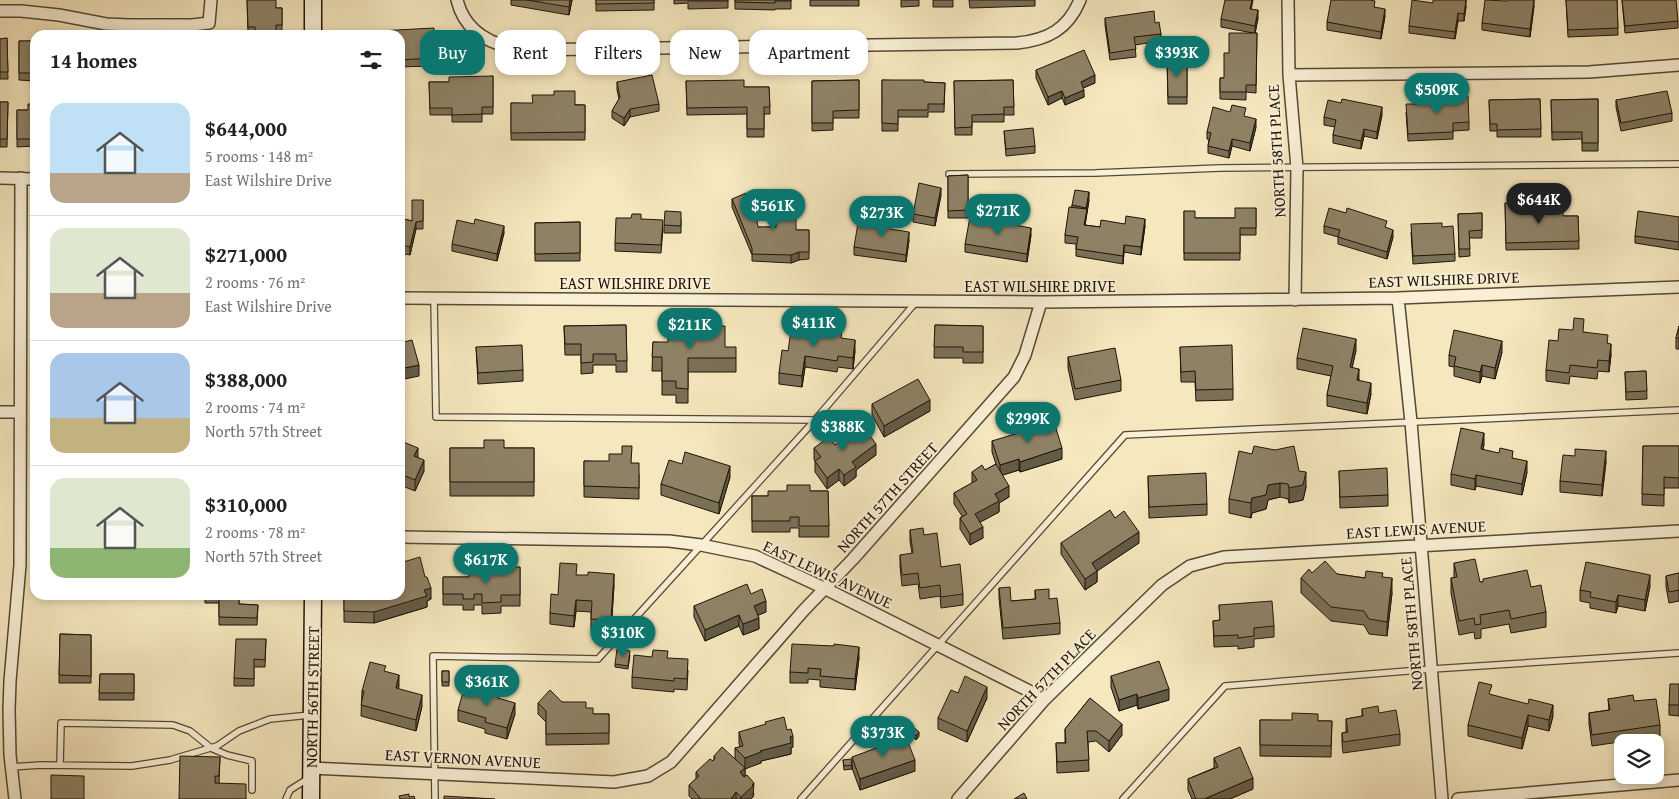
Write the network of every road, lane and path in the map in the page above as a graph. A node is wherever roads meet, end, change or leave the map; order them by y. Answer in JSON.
{"nodes":[{"id":1,"x":211,"y":0,"type":"edge"},
{"id":2,"x":313,"y":0,"type":"edge"},
{"id":3,"x":457,"y":0,"type":"edge"},
{"id":4,"x":1080,"y":0,"type":"edge"},
{"id":5,"x":1288,"y":0,"type":"edge"},
{"id":6,"x":0,"y":11,"type":"edge"},
{"id":7,"x":313,"y":30,"type":"edge"},
{"id":8,"x":1679,"y":65,"type":"edge"},
{"id":9,"x":1289,"y":75,"type":"junction"},
{"id":10,"x":1679,"y":164,"type":"edge"},
{"id":11,"x":1297,"y":168,"type":"junction"},
{"id":12,"x":949,"y":174,"type":"edge"},
{"id":13,"x":0,"y":178,"type":"edge"},
{"id":14,"x":21,"y":178,"type":"junction"},
{"id":15,"x":30,"y":179,"type":"edge"},
{"id":16,"x":1679,"y":287,"type":"edge"},
{"id":17,"x":405,"y":298,"type":"edge"},
{"id":18,"x":434,"y":298,"type":"junction"},
{"id":19,"x":1398,"y":298,"type":"junction"},
{"id":20,"x":1295,"y":300,"type":"junction"},
{"id":21,"x":916,"y":302,"type":"junction"},
{"id":22,"x":1041,"y":302,"type":"junction"},
{"id":23,"x":1679,"y":410,"type":"edge"},
{"id":24,"x":0,"y":412,"type":"edge"},
{"id":25,"x":20,"y":412,"type":"junction"},
{"id":26,"x":815,"y":420,"type":"junction"},
{"id":27,"x":1411,"y":422,"type":"junction"},
{"id":28,"x":1679,"y":531,"type":"edge"},
{"id":29,"x":405,"y":537,"type":"edge"},
{"id":30,"x":701,"y":545,"type":"junction"},
{"id":31,"x":1421,"y":545,"type":"junction"},
{"id":32,"x":1162,"y":585,"type":"joint"},
{"id":33,"x":824,"y":588,"type":"junction"},
{"id":34,"x":313,"y":600,"type":"edge"},
{"id":35,"x":937,"y":645,"type":"junction"},
{"id":36,"x":1679,"y":652,"type":"edge"},
{"id":37,"x":1432,"y":669,"type":"junction"},
{"id":38,"x":1045,"y":699,"type":"junction"},
{"id":39,"x":311,"y":714,"type":"junction"},
{"id":40,"x":211,"y":748,"type":"junction"},
{"id":41,"x":60,"y":765,"type":"junction"},
{"id":42,"x":6,"y":767,"type":"edge"},
{"id":43,"x":311,"y":772,"type":"junction"},
{"id":44,"x":435,"y":772,"type":"junction"},
{"id":45,"x":1679,"y":780,"type":"edge"},
{"id":46,"x":614,"y":782,"type":"joint"},
{"id":47,"x":252,"y":790,"type":"dead end"},
{"id":48,"x":15,"y":799,"type":"edge"},
{"id":49,"x":286,"y":799,"type":"edge"},
{"id":50,"x":311,"y":799,"type":"edge"},
{"id":51,"x":435,"y":799,"type":"edge"},
{"id":52,"x":801,"y":799,"type":"edge"},
{"id":53,"x":958,"y":799,"type":"edge"},
{"id":54,"x":1123,"y":799,"type":"edge"},
{"id":55,"x":1442,"y":799,"type":"edge"},
{"id":56,"x":1458,"y":799,"type":"edge"}],
"edges":[{"from":1,"to":6,"type":"street"},
{"from":2,"to":7,"type":"street"},
{"from":3,"to":4,"type":"street"},
{"from":5,"to":9,"type":"street","name":"NORTH 58TH PLACE"},
{"from":8,"to":9,"type":"street"},
{"from":9,"to":11,"type":"street","name":"NORTH 58TH PLACE"},
{"from":10,"to":11,"type":"lane"},
{"from":11,"to":12,"type":"lane"},
{"from":11,"to":20,"type":"street","name":"NORTH 58TH PLACE"},
{"from":13,"to":14,"type":"street"},
{"from":14,"to":15,"type":"street"},
{"from":14,"to":25,"type":"street"},
{"from":16,"to":19,"type":"street","name":"EAST WILSHIRE DRIVE"},
{"from":17,"to":18,"type":"street","name":"EAST WILSHIRE DRIVE"},
{"from":18,"to":21,"type":"street","name":"EAST WILSHIRE DRIVE"},
{"from":18,"to":26,"type":"lane"},
{"from":19,"to":20,"type":"street","name":"EAST WILSHIRE DRIVE"},
{"from":19,"to":27,"type":"street","name":"NORTH 58TH PLACE"},
{"from":20,"to":22,"type":"street","name":"EAST WILSHIRE DRIVE"},
{"from":21,"to":22,"type":"street","name":"EAST WILSHIRE DRIVE"},
{"from":21,"to":26,"type":"lane"},
{"from":22,"to":33,"type":"street","name":"NORTH 57TH STREET"},
{"from":23,"to":27,"type":"lane"},
{"from":24,"to":25,"type":"street"},
{"from":25,"to":42,"type":"street"},
{"from":26,"to":30,"type":"lane"},
{"from":27,"to":31,"type":"street","name":"NORTH 58TH PLACE"},
{"from":27,"to":35,"type":"lane"},
{"from":28,"to":31,"type":"street","name":"EAST LEWIS AVENUE"},
{"from":29,"to":30,"type":"street","name":"EAST LEWIS AVENUE"},
{"from":30,"to":33,"type":"street","name":"EAST LEWIS AVENUE"},
{"from":30,"to":44,"type":"lane"},
{"from":31,"to":32,"type":"street","name":"EAST LEWIS AVENUE"},
{"from":31,"to":37,"type":"street","name":"NORTH 58TH PLACE"},
{"from":32,"to":38,"type":"street","name":"NORTH 57TH PLACE"},
{"from":33,"to":35,"type":"street","name":"EAST LEWIS AVENUE"},
{"from":33,"to":46,"type":"street","name":"NORTH 57TH STREET"},
{"from":34,"to":39,"type":"street","name":"NORTH 56TH STREET"},
{"from":35,"to":38,"type":"street","name":"EAST LEWIS AVENUE"},
{"from":35,"to":52,"type":"lane"},
{"from":36,"to":37,"type":"lane"},
{"from":37,"to":54,"type":"lane"},
{"from":37,"to":55,"type":"street","name":"NORTH 58TH PLACE"},
{"from":38,"to":53,"type":"street","name":"NORTH 57TH PLACE"},
{"from":39,"to":40,"type":"lane"},
{"from":39,"to":43,"type":"street","name":"NORTH 56TH STREET"},
{"from":40,"to":41,"type":"lane"},
{"from":40,"to":41,"type":"lane"},
{"from":40,"to":47,"type":"lane"},
{"from":41,"to":42,"type":"lane"},
{"from":42,"to":48,"type":"street"},
{"from":43,"to":44,"type":"street","name":"EAST VERNON AVENUE"},
{"from":43,"to":49,"type":"lane"},
{"from":43,"to":50,"type":"street","name":"NORTH 56TH STREET"},
{"from":44,"to":46,"type":"street","name":"EAST VERNON AVENUE"},
{"from":44,"to":51,"type":"lane"},
{"from":45,"to":56,"type":"street"}]}
